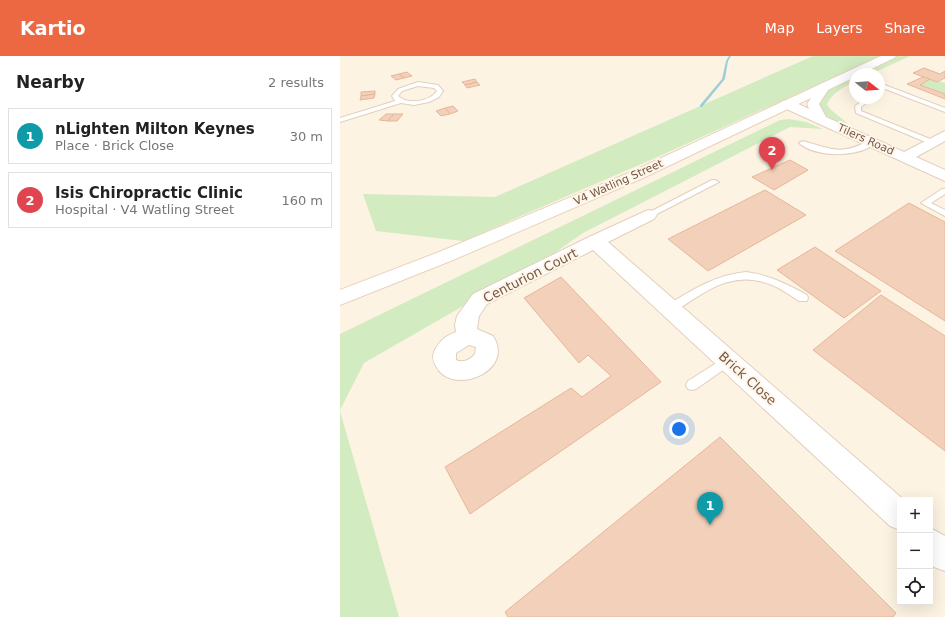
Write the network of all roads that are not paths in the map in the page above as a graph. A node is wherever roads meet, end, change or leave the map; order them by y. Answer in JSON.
{"nodes":[{"id":1,"x":890,"y":56,"type":"edge"},
{"id":2,"x":824,"y":87,"type":"junction"},
{"id":3,"x":885,"y":87,"type":"edge"},
{"id":4,"x":401,"y":101,"type":"junction"},
{"id":5,"x":787,"y":104,"type":"junction"},
{"id":6,"x":861,"y":104,"type":"edge"},
{"id":7,"x":945,"y":110,"type":"edge"},
{"id":8,"x":820,"y":119,"type":"junction"},
{"id":9,"x":340,"y":120,"type":"edge"},
{"id":10,"x":945,"y":135,"type":"edge"},
{"id":11,"x":931,"y":141,"type":"junction"},
{"id":12,"x":873,"y":142,"type":"junction"},
{"id":13,"x":803,"y":143,"type":"dead end"},
{"id":14,"x":905,"y":156,"type":"junction"},
{"id":15,"x":945,"y":176,"type":"edge"},
{"id":16,"x":715,"y":182,"type":"dead end"},
{"id":17,"x":945,"y":191,"type":"edge"},
{"id":18,"x":945,"y":213,"type":"edge"},
{"id":19,"x":648,"y":215,"type":"joint"},
{"id":20,"x":595,"y":241,"type":"junction"},
{"id":21,"x":340,"y":298,"type":"edge"},
{"id":22,"x":803,"y":298,"type":"dead end"},
{"id":23,"x":670,"y":309,"type":"junction"},
{"id":24,"x":468,"y":336,"type":"dead end"},
{"id":25,"x":728,"y":360,"type":"junction"},
{"id":26,"x":692,"y":385,"type":"dead end"},
{"id":27,"x":897,"y":513,"type":"edge"},
{"id":28,"x":933,"y":546,"type":"edge"},
{"id":29,"x":945,"y":556,"type":"edge"}],
"edges":[{"from":1,"to":2,"type":"street","name":"V4 Watling Street"},
{"from":2,"to":5,"type":"street","name":"V4 Watling Street"},
{"from":2,"to":8,"type":"street"},
{"from":3,"to":7,"type":"lane"},
{"from":4,"to":4,"type":"lane"},
{"from":4,"to":9,"type":"lane"},
{"from":5,"to":8,"type":"street","name":"Tilers Road"},
{"from":5,"to":21,"type":"street","name":"V4 Watling Street"},
{"from":6,"to":11,"type":"lane"},
{"from":8,"to":12,"type":"street","name":"Tilers Road"},
{"from":10,"to":11,"type":"street"},
{"from":11,"to":14,"type":"street"},
{"from":12,"to":13,"type":"lane"},
{"from":12,"to":14,"type":"street","name":"Tilers Road"},
{"from":14,"to":15,"type":"street","name":"Tilers Road"},
{"from":16,"to":19,"type":"lane"},
{"from":17,"to":18,"type":"lane"},
{"from":19,"to":20,"type":"street","name":"Centurion Court"},
{"from":20,"to":23,"type":"street","name":"Brick Close"},
{"from":20,"to":24,"type":"street","name":"Centurion Court"},
{"from":22,"to":23,"type":"lane"},
{"from":23,"to":25,"type":"street","name":"Brick Close"},
{"from":25,"to":26,"type":"lane"},
{"from":25,"to":27,"type":"street","name":"Brick Close"},
{"from":28,"to":29,"type":"street"}]}
